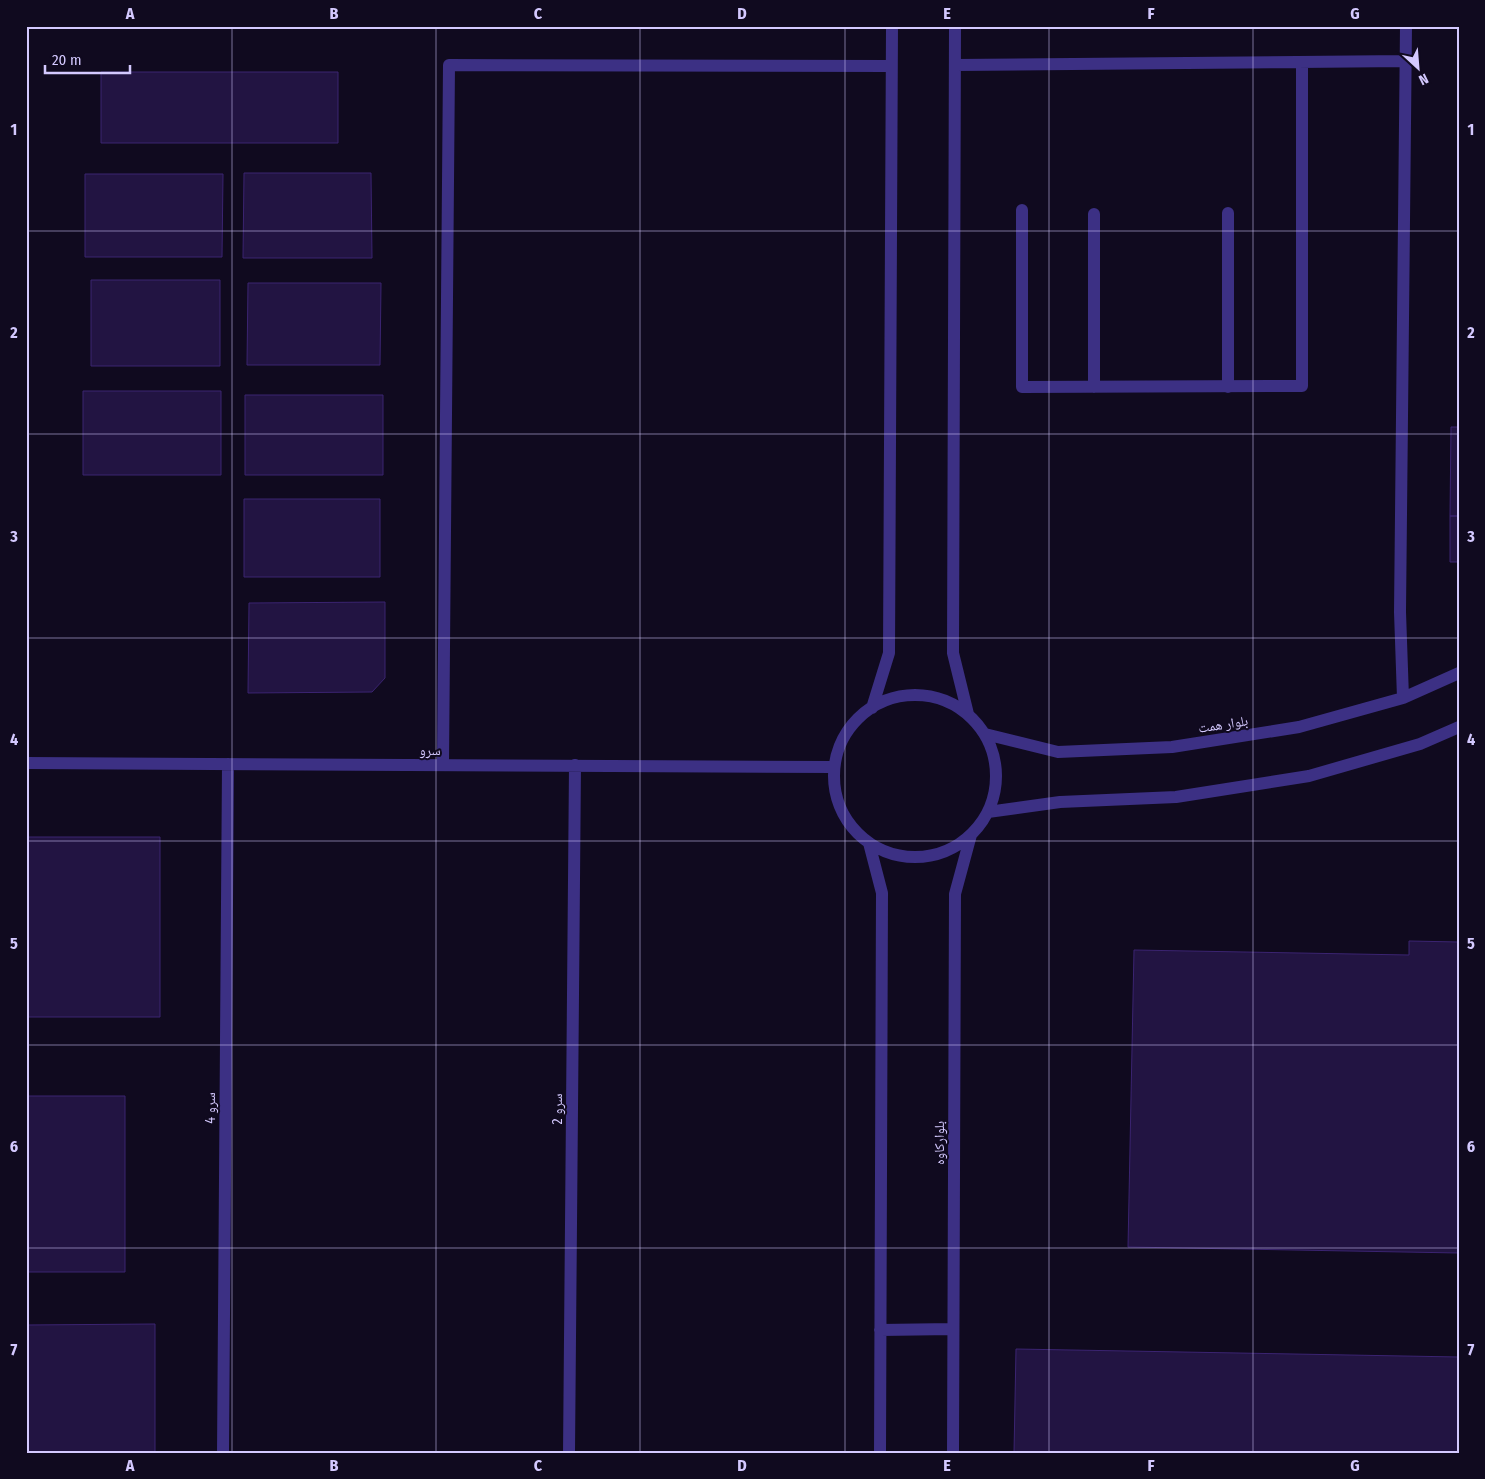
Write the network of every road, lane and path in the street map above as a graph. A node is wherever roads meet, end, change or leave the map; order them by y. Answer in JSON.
{"nodes":[{"id":1,"x":892,"y":26,"type":"edge"},
{"id":2,"x":955,"y":26,"type":"edge"},
{"id":3,"x":1406,"y":26,"type":"edge"},
{"id":4,"x":1406,"y":61,"type":"junction"},
{"id":5,"x":1302,"y":62,"type":"junction"},
{"id":6,"x":955,"y":65,"type":"junction"},
{"id":7,"x":892,"y":66,"type":"junction"},
{"id":8,"x":1022,"y":210,"type":"dead end"},
{"id":9,"x":1228,"y":213,"type":"dead end"},
{"id":10,"x":1094,"y":214,"type":"dead end"},
{"id":11,"x":1094,"y":387,"type":"junction"},
{"id":12,"x":1228,"y":387,"type":"junction"},
{"id":13,"x":1459,"y":673,"type":"edge"},
{"id":14,"x":1403,"y":698,"type":"junction"},
{"id":15,"x":872,"y":708,"type":"junction"},
{"id":16,"x":968,"y":714,"type":"junction"},
{"id":17,"x":1459,"y":727,"type":"edge"},
{"id":18,"x":985,"y":734,"type":"junction"},
{"id":19,"x":26,"y":763,"type":"edge"},
{"id":20,"x":228,"y":764,"type":"junction"},
{"id":21,"x":443,"y":765,"type":"junction"},
{"id":22,"x":574,"y":765,"type":"junction"},
{"id":23,"x":834,"y":766,"type":"junction"},
{"id":24,"x":988,"y":812,"type":"junction"},
{"id":25,"x":972,"y":835,"type":"junction"},
{"id":26,"x":869,"y":843,"type":"junction"},
{"id":27,"x":953,"y":1329,"type":"junction"},
{"id":28,"x":880,"y":1330,"type":"junction"},
{"id":29,"x":223,"y":1453,"type":"edge"},
{"id":30,"x":569,"y":1453,"type":"edge"},
{"id":31,"x":880,"y":1453,"type":"edge"},
{"id":32,"x":953,"y":1453,"type":"edge"}],
"edges":[{"from":1,"to":7,"type":"street"},
{"from":2,"to":6,"type":"street"},
{"from":3,"to":4,"type":"street"},
{"from":4,"to":5,"type":"street"},
{"from":4,"to":14,"type":"street"},
{"from":5,"to":6,"type":"street"},
{"from":5,"to":12,"type":"street"},
{"from":6,"to":16,"type":"street"},
{"from":7,"to":15,"type":"street"},
{"from":7,"to":21,"type":"street"},
{"from":8,"to":11,"type":"street"},
{"from":9,"to":12,"type":"street"},
{"from":10,"to":11,"type":"street"},
{"from":11,"to":12,"type":"street"},
{"from":13,"to":14,"type":"street","name":"بلوار همت"},
{"from":14,"to":18,"type":"street","name":"بلوار همت"},
{"from":15,"to":16,"type":"street"},
{"from":15,"to":23,"type":"street"},
{"from":16,"to":18,"type":"street"},
{"from":17,"to":24,"type":"street"},
{"from":18,"to":24,"type":"street"},
{"from":19,"to":20,"type":"street","name":"سرو"},
{"from":20,"to":21,"type":"street","name":"سرو"},
{"from":20,"to":29,"type":"street","name":"سرو 4"},
{"from":21,"to":22,"type":"street","name":"سرو"},
{"from":22,"to":23,"type":"street","name":"سرو"},
{"from":22,"to":30,"type":"street","name":"سرو 2"},
{"from":23,"to":26,"type":"street"},
{"from":24,"to":25,"type":"street"},
{"from":25,"to":26,"type":"street"},
{"from":25,"to":27,"type":"street","name":"بلوارکاوه"},
{"from":26,"to":28,"type":"street"},
{"from":27,"to":28,"type":"street"},
{"from":27,"to":32,"type":"street","name":"بلوارکاوه"},
{"from":28,"to":31,"type":"street"}]}
